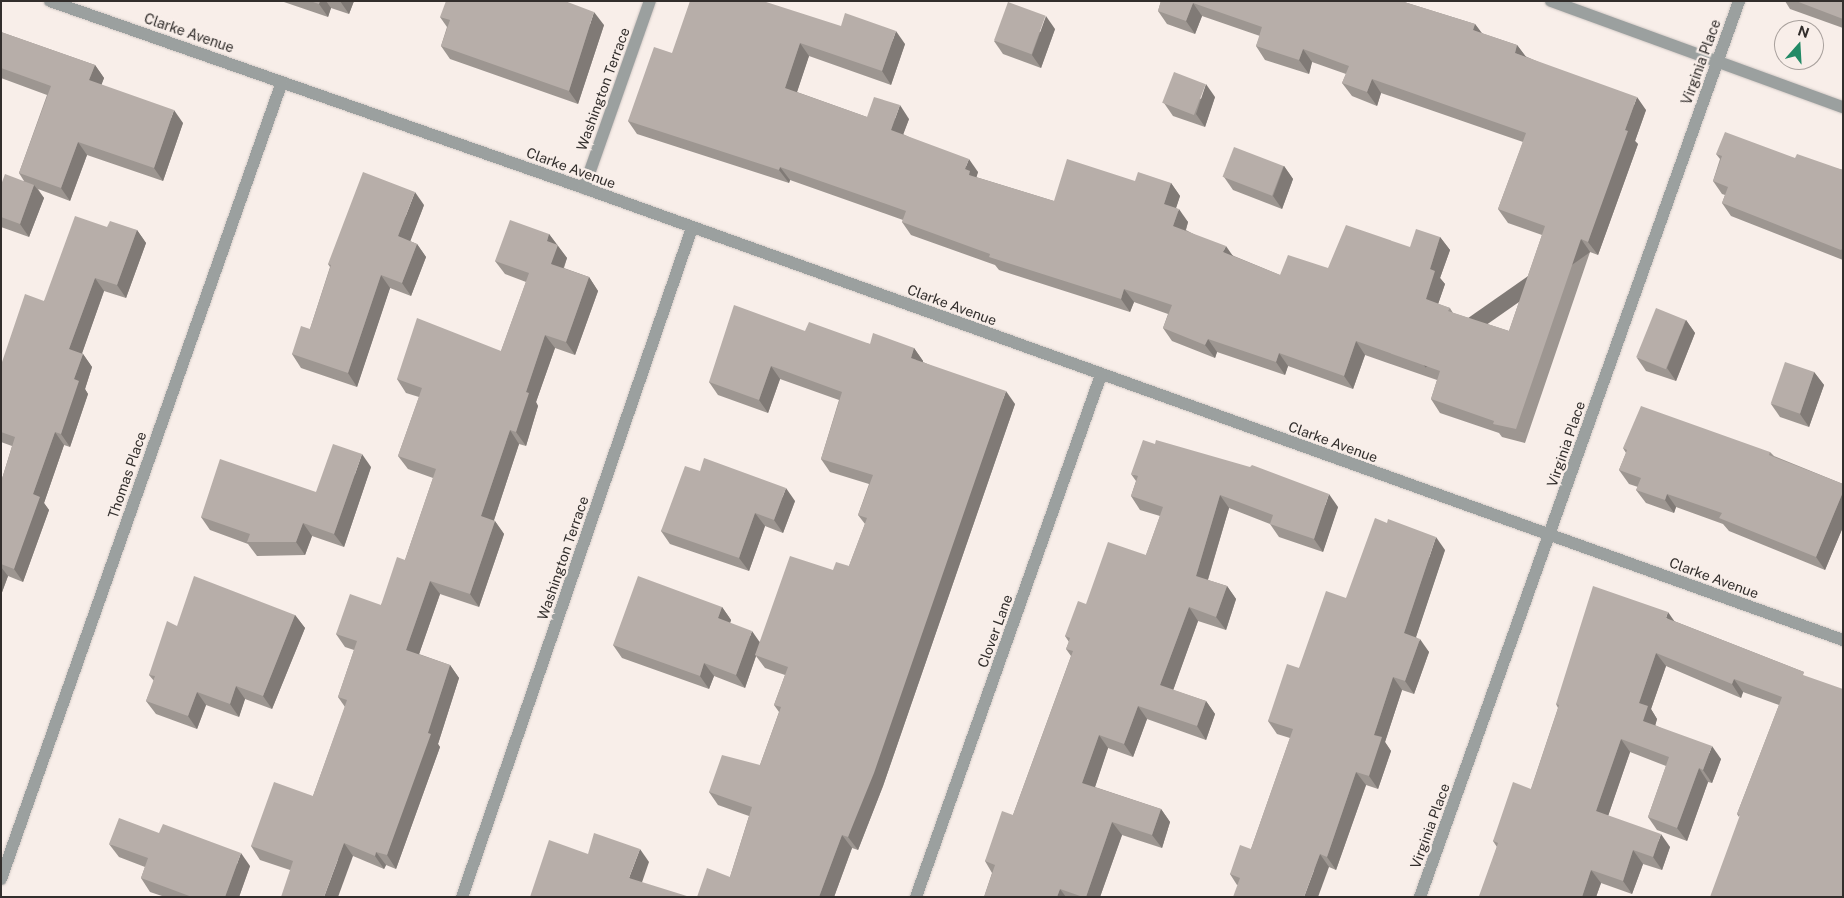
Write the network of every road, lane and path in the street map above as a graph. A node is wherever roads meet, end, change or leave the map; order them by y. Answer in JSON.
{"nodes":[{"id":1,"x":50,"y":1,"type":"edge"},
{"id":2,"x":650,"y":1,"type":"edge"},
{"id":3,"x":1551,"y":1,"type":"edge"},
{"id":4,"x":1739,"y":1,"type":"edge"},
{"id":5,"x":1718,"y":61,"type":"junction"},
{"id":6,"x":282,"y":82,"type":"junction"},
{"id":7,"x":1843,"y":107,"type":"edge"},
{"id":8,"x":584,"y":188,"type":"junction"},
{"id":9,"x":692,"y":228,"type":"junction"},
{"id":10,"x":1101,"y":375,"type":"junction"},
{"id":11,"x":1550,"y":536,"type":"junction"},
{"id":12,"x":1843,"y":640,"type":"edge"},
{"id":13,"x":1,"y":879,"type":"edge"},
{"id":14,"x":462,"y":897,"type":"edge"},
{"id":15,"x":916,"y":897,"type":"edge"},
{"id":16,"x":1420,"y":897,"type":"edge"}],
"edges":[{"from":1,"to":6,"type":"street","name":"Clarke Avenue"},
{"from":2,"to":8,"type":"street","name":"Washington Terrace"},
{"from":3,"to":5,"type":"street"},
{"from":4,"to":5,"type":"street","name":"Virginia Place"},
{"from":5,"to":7,"type":"street"},
{"from":5,"to":11,"type":"street","name":"Virginia Place"},
{"from":6,"to":8,"type":"street","name":"Clarke Avenue"},
{"from":6,"to":13,"type":"street","name":"Thomas Place"},
{"from":8,"to":9,"type":"street","name":"Clarke Avenue"},
{"from":9,"to":10,"type":"street","name":"Clarke Avenue"},
{"from":9,"to":14,"type":"street","name":"Washington Terrace"},
{"from":10,"to":11,"type":"street","name":"Clarke Avenue"},
{"from":10,"to":15,"type":"street","name":"Clover Lane"},
{"from":11,"to":12,"type":"street","name":"Clarke Avenue"},
{"from":11,"to":16,"type":"street","name":"Virginia Place"}]}
